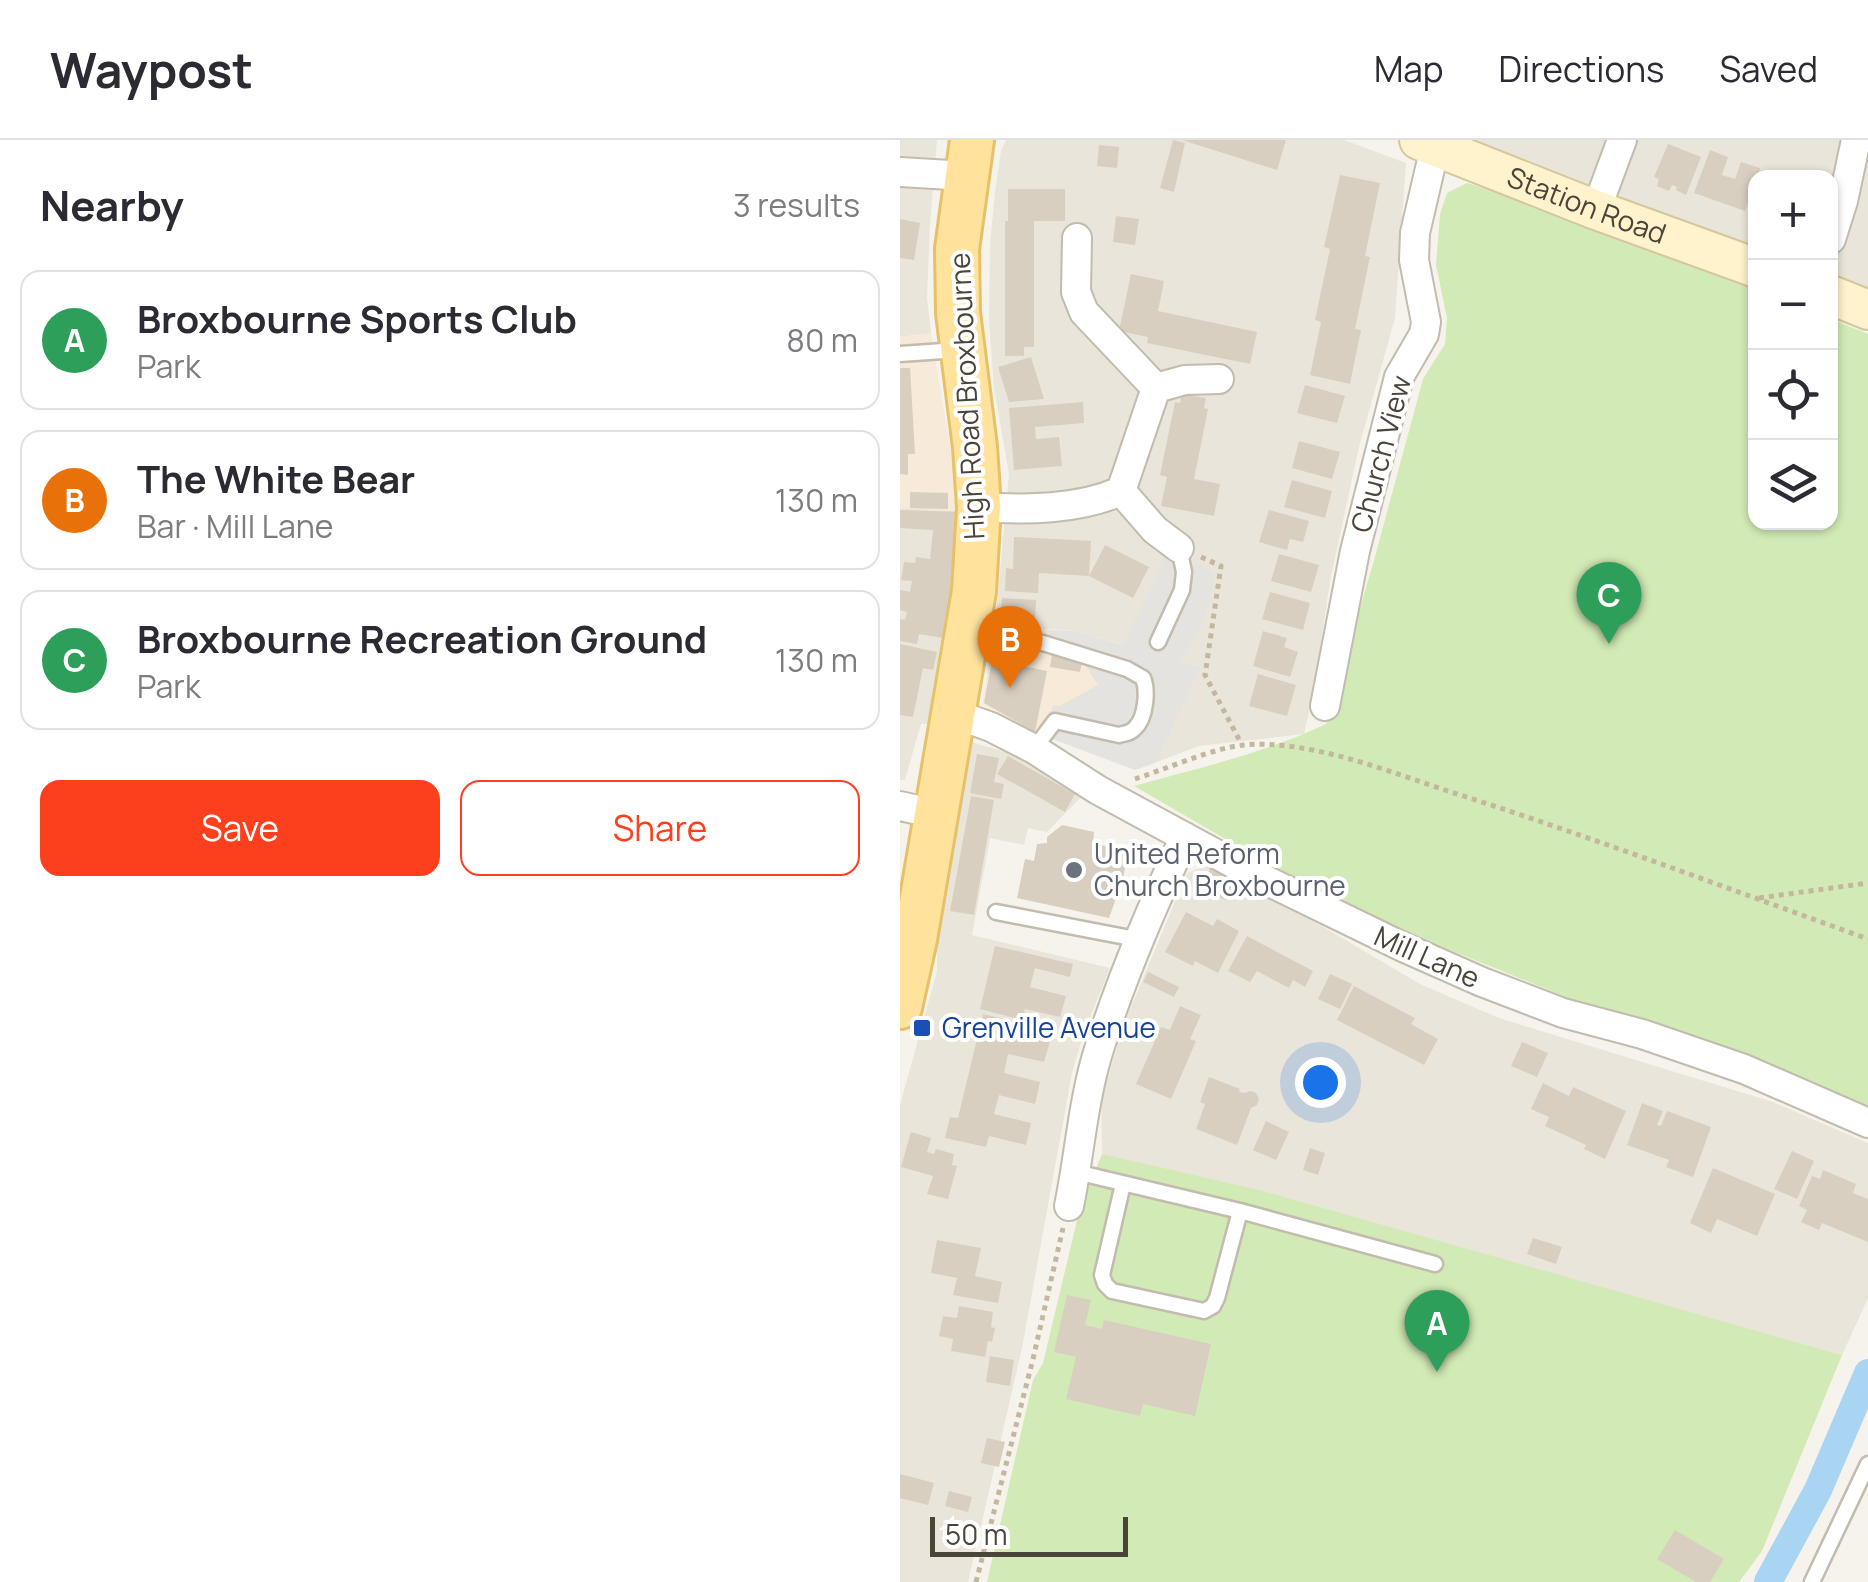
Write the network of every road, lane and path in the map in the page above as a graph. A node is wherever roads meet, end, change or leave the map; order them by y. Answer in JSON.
{"nodes":[{"id":1,"x":1622,"y":140,"type":"edge"},
{"id":2,"x":1856,"y":140,"type":"edge"},
{"id":3,"x":1427,"y":144,"type":"edge"},
{"id":4,"x":973,"y":153,"type":"edge"},
{"id":5,"x":900,"y":172,"type":"edge"},
{"id":6,"x":1596,"y":210,"type":"junction"},
{"id":7,"x":1838,"y":216,"type":"edge"},
{"id":8,"x":1077,"y":238,"type":"dead end"},
{"id":9,"x":1748,"y":265,"type":"edge"},
{"id":10,"x":1838,"y":298,"type":"edge"},
{"id":11,"x":1868,"y":310,"type":"edge"},
{"id":12,"x":963,"y":349,"type":"junction"},
{"id":13,"x":900,"y":354,"type":"edge"},
{"id":14,"x":1219,"y":379,"type":"dead end"},
{"id":15,"x":1156,"y":388,"type":"junction"},
{"id":16,"x":1121,"y":491,"type":"junction"},
{"id":17,"x":979,"y":506,"type":"junction"},
{"id":18,"x":1179,"y":548,"type":"junction"},
{"id":19,"x":968,"y":630,"type":"junction"},
{"id":20,"x":1158,"y":642,"type":"dead end"},
{"id":21,"x":1324,"y":706,"type":"dead end"},
{"id":22,"x":955,"y":714,"type":"junction"},
{"id":23,"x":1242,"y":745,"type":"junction"},
{"id":24,"x":1034,"y":749,"type":"junction"},
{"id":25,"x":1098,"y":790,"type":"junction"},
{"id":26,"x":918,"y":810,"type":"edge"},
{"id":27,"x":1185,"y":837,"type":"junction"},
{"id":28,"x":1868,"y":883,"type":"edge"},
{"id":29,"x":1756,"y":898,"type":"junction"},
{"id":30,"x":996,"y":912,"type":"dead end"},
{"id":31,"x":1868,"y":939,"type":"edge"},
{"id":32,"x":1141,"y":940,"type":"junction"},
{"id":33,"x":900,"y":1006,"type":"edge"},
{"id":34,"x":1868,"y":1123,"type":"edge"},
{"id":35,"x":1076,"y":1172,"type":"junction"},
{"id":36,"x":1122,"y":1184,"type":"junction"},
{"id":37,"x":1068,"y":1206,"type":"joint"},
{"id":38,"x":1240,"y":1211,"type":"junction"},
{"id":39,"x":1434,"y":1264,"type":"dead end"},
{"id":40,"x":1868,"y":1464,"type":"edge"},
{"id":41,"x":976,"y":1582,"type":"edge"},
{"id":42,"x":1812,"y":1582,"type":"edge"}],
"edges":[{"from":1,"to":6,"type":"street"},
{"from":2,"to":7,"type":"street"},
{"from":3,"to":6,"type":"main road","name":"Station Road"},
{"from":3,"to":21,"type":"street","name":"Church View"},
{"from":4,"to":5,"type":"street"},
{"from":4,"to":12,"type":"main road","name":"High Road Broxbourne"},
{"from":6,"to":9,"type":"main road","name":"Station Road"},
{"from":8,"to":15,"type":"street"},
{"from":10,"to":11,"type":"main road"},
{"from":12,"to":13,"type":"lane"},
{"from":12,"to":17,"type":"main road","name":"High Road Broxbourne"},
{"from":14,"to":15,"type":"street"},
{"from":15,"to":16,"type":"street"},
{"from":16,"to":17,"type":"street"},
{"from":16,"to":18,"type":"street"},
{"from":17,"to":19,"type":"main road","name":"High Road Broxbourne"},
{"from":18,"to":20,"type":"lane"},
{"from":18,"to":23,"type":"path"},
{"from":19,"to":22,"type":"main road","name":"High Road Broxbourne"},
{"from":19,"to":24,"type":"lane"},
{"from":22,"to":24,"type":"street","name":"Mill Lane"},
{"from":22,"to":26,"type":"main road","name":"High Road Broxbourne"},
{"from":23,"to":25,"type":"path"},
{"from":23,"to":29,"type":"path"},
{"from":24,"to":25,"type":"street","name":"Mill Lane"},
{"from":25,"to":27,"type":"street","name":"Mill Lane"},
{"from":26,"to":33,"type":"main road","name":"High Road Broxbourne"},
{"from":27,"to":32,"type":"street"},
{"from":27,"to":34,"type":"street","name":"Mill Lane"},
{"from":28,"to":29,"type":"path"},
{"from":29,"to":31,"type":"path"},
{"from":30,"to":32,"type":"lane"},
{"from":32,"to":35,"type":"street"},
{"from":35,"to":36,"type":"lane"},
{"from":35,"to":37,"type":"street"},
{"from":36,"to":38,"type":"lane"},
{"from":36,"to":38,"type":"lane"},
{"from":37,"to":41,"type":"path"},
{"from":38,"to":39,"type":"lane"},
{"from":40,"to":42,"type":"lane"}]}
